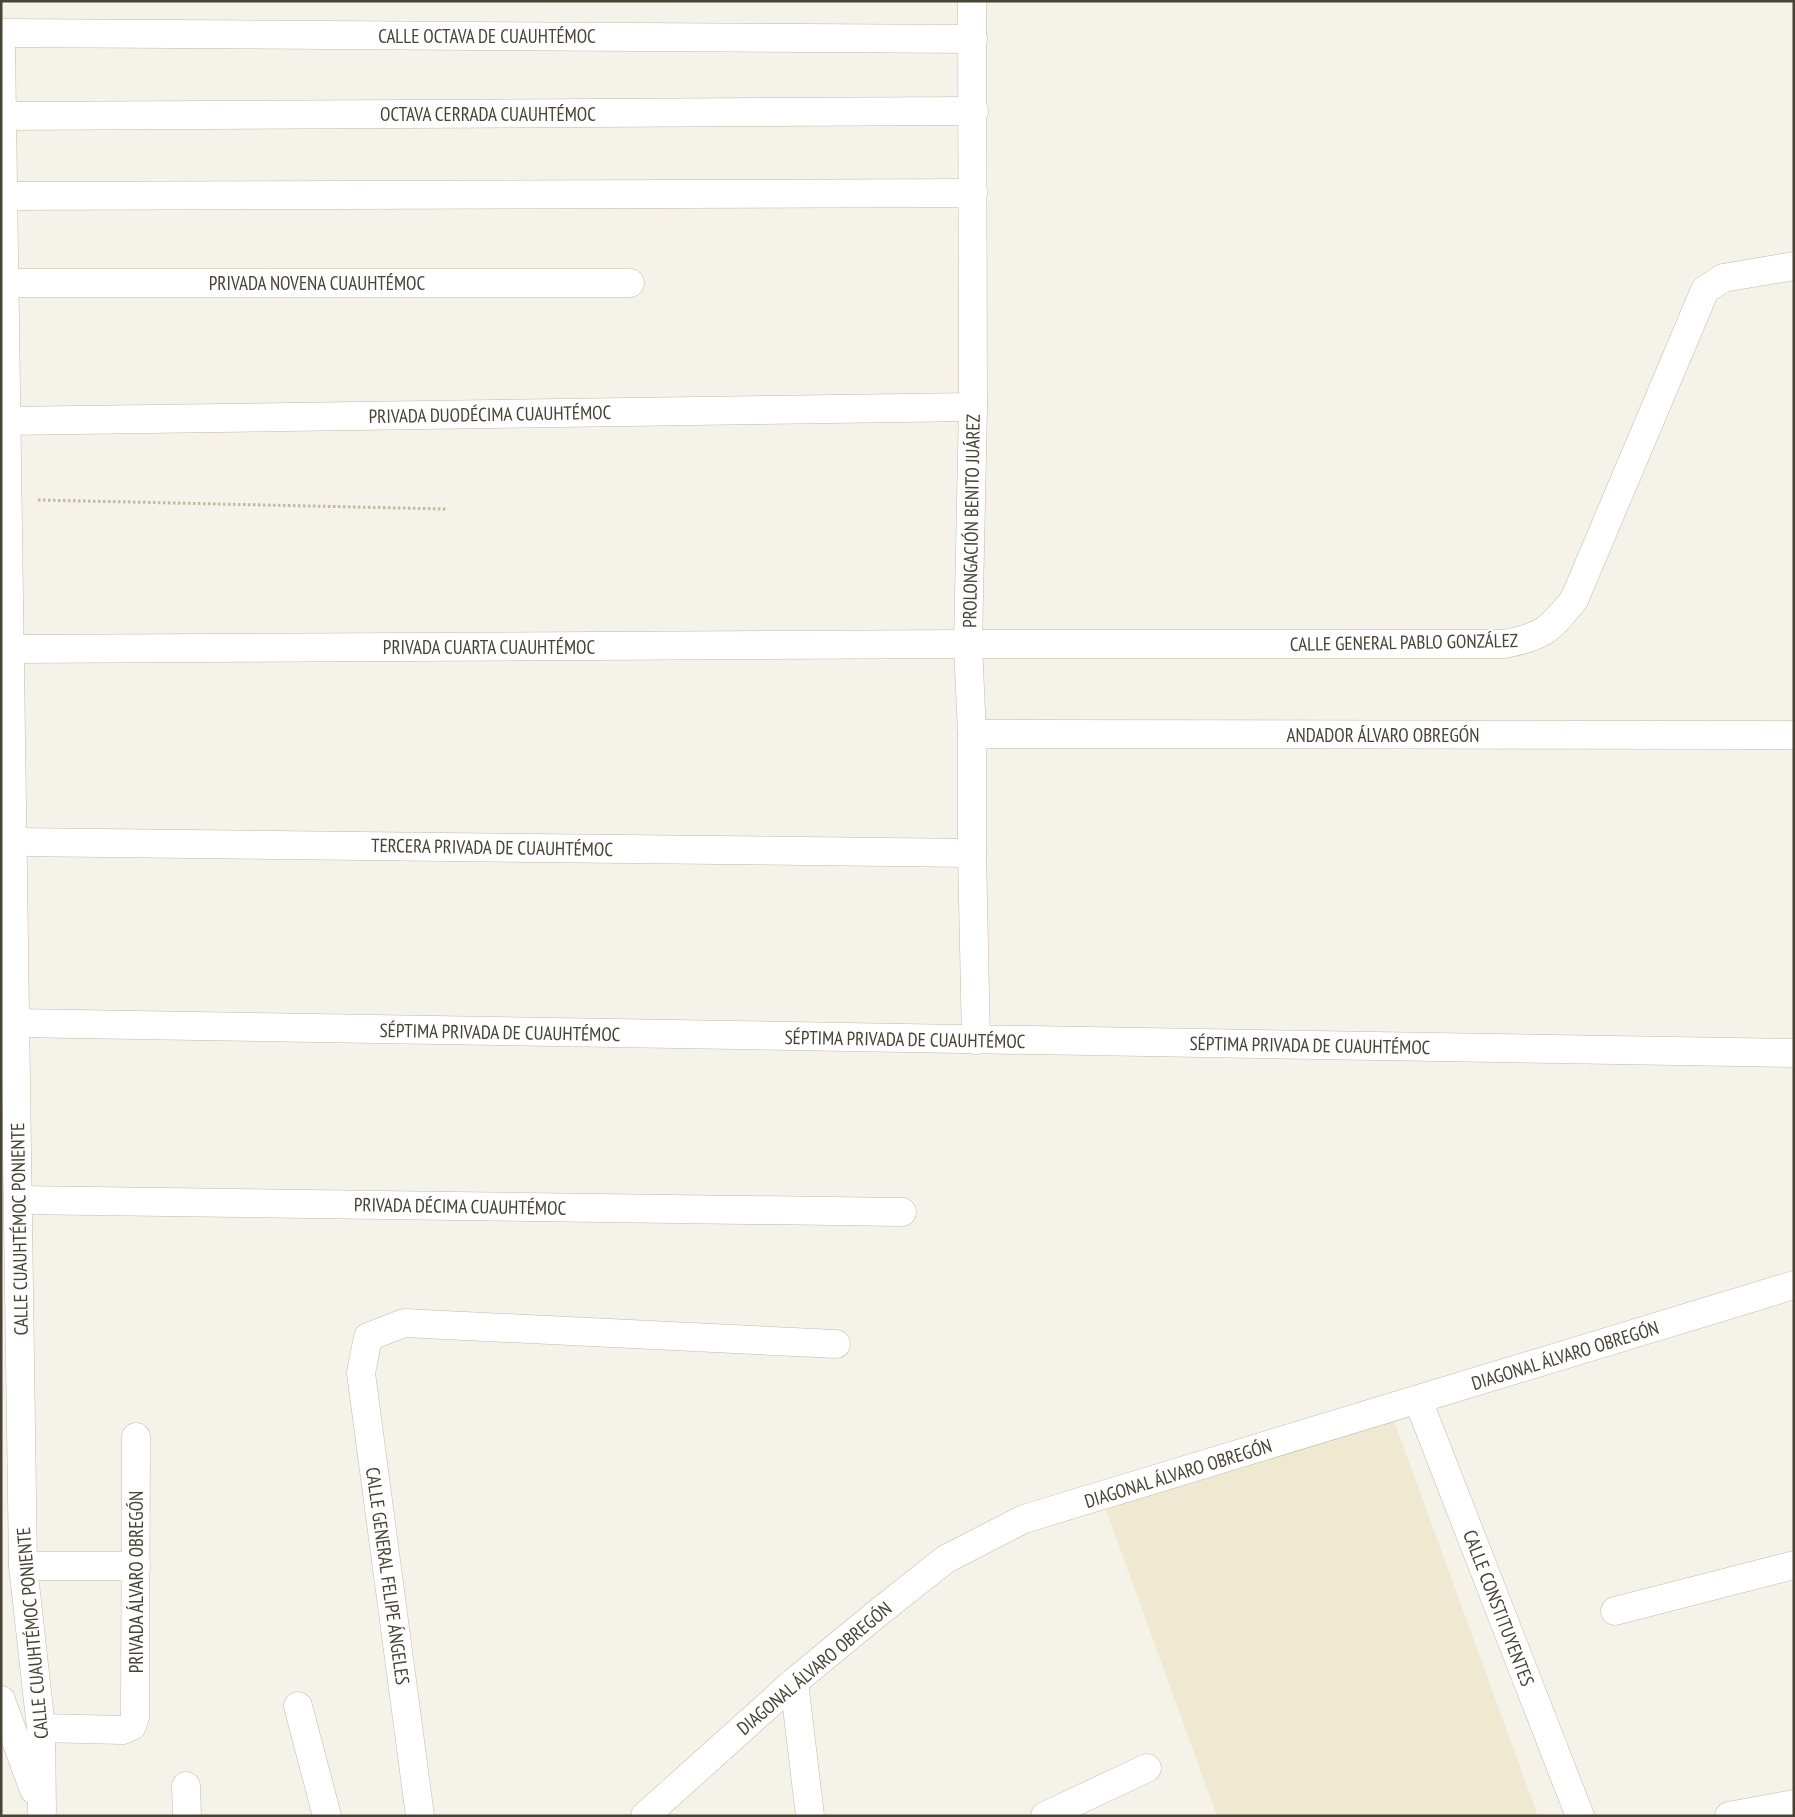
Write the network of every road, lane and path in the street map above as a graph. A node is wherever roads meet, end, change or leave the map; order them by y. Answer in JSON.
{"nodes":[{"id":1,"x":972,"y":1,"type":"edge"},
{"id":2,"x":1,"y":33,"type":"edge"},
{"id":3,"x":973,"y":39,"type":"junction"},
{"id":4,"x":1,"y":46,"type":"edge"},
{"id":5,"x":974,"y":111,"type":"junction"},
{"id":6,"x":2,"y":116,"type":"edge"},
{"id":7,"x":973,"y":192,"type":"junction"},
{"id":8,"x":3,"y":196,"type":"junction"},
{"id":9,"x":1794,"y":266,"type":"edge"},
{"id":10,"x":5,"y":283,"type":"junction"},
{"id":11,"x":630,"y":283,"type":"dead end"},
{"id":12,"x":973,"y":407,"type":"junction"},
{"id":13,"x":6,"y":421,"type":"junction"},
{"id":14,"x":8,"y":499,"type":"junction"},
{"id":15,"x":446,"y":509,"type":"dead end"},
{"id":16,"x":968,"y":644,"type":"junction"},
{"id":17,"x":10,"y":649,"type":"junction"},
{"id":18,"x":972,"y":734,"type":"junction"},
{"id":19,"x":1794,"y":736,"type":"edge"},
{"id":20,"x":13,"y":842,"type":"junction"},
{"id":21,"x":972,"y":853,"type":"junction"},
{"id":22,"x":16,"y":1023,"type":"junction"},
{"id":23,"x":976,"y":1040,"type":"junction"},
{"id":24,"x":1794,"y":1053,"type":"edge"},
{"id":25,"x":18,"y":1200,"type":"junction"},
{"id":26,"x":902,"y":1212,"type":"dead end"},
{"id":27,"x":1794,"y":1285,"type":"edge"},
{"id":28,"x":836,"y":1344,"type":"dead end"},
{"id":29,"x":1418,"y":1400,"type":"junction"},
{"id":30,"x":136,"y":1437,"type":"dead end"},
{"id":31,"x":1794,"y":1565,"type":"edge"},
{"id":32,"x":23,"y":1566,"type":"junction"},
{"id":33,"x":136,"y":1566,"type":"junction"},
{"id":34,"x":1615,"y":1611,"type":"dead end"},
{"id":35,"x":794,"y":1682,"type":"junction"},
{"id":36,"x":2,"y":1706,"type":"edge"},
{"id":37,"x":298,"y":1706,"type":"dead end"},
{"id":38,"x":41,"y":1728,"type":"junction"},
{"id":39,"x":1147,"y":1768,"type":"dead end"},
{"id":40,"x":186,"y":1786,"type":"dead end"},
{"id":41,"x":1794,"y":1804,"type":"edge"},
{"id":42,"x":42,"y":1814,"type":"edge"},
{"id":43,"x":187,"y":1816,"type":"edge"},
{"id":44,"x":327,"y":1816,"type":"edge"},
{"id":45,"x":420,"y":1816,"type":"edge"},
{"id":46,"x":645,"y":1816,"type":"edge"},
{"id":47,"x":810,"y":1816,"type":"edge"},
{"id":48,"x":1045,"y":1816,"type":"edge"},
{"id":49,"x":1580,"y":1816,"type":"edge"},
{"id":50,"x":1729,"y":1816,"type":"edge"}],
"edges":[{"from":1,"to":3,"type":"street","name":"PROLONGACIÓN BENITO JUÁREZ"},
{"from":2,"to":3,"type":"street","name":"CALLE OCTAVA DE CUAUHTÉMOC"},
{"from":3,"to":5,"type":"street","name":"PROLONGACIÓN BENITO JUÁREZ"},
{"from":4,"to":6,"type":"street","name":"CALLE CUAUHTÉMOC PONIENTE"},
{"from":5,"to":6,"type":"street","name":"OCTAVA CERRADA CUAUHTÉMOC"},
{"from":5,"to":7,"type":"street","name":"PROLONGACIÓN BENITO JUÁREZ"},
{"from":6,"to":8,"type":"street","name":"CALLE CUAUHTÉMOC PONIENTE"},
{"from":7,"to":8,"type":"street"},
{"from":7,"to":12,"type":"street","name":"PROLONGACIÓN BENITO JUÁREZ"},
{"from":8,"to":10,"type":"street","name":"CALLE CUAUHTÉMOC PONIENTE"},
{"from":9,"to":16,"type":"street","name":"CALLE GENERAL PABLO GONZÁLEZ"},
{"from":10,"to":11,"type":"street","name":"PRIVADA NOVENA CUAUHTÉMOC"},
{"from":10,"to":13,"type":"street","name":"CALLE CUAUHTÉMOC PONIENTE"},
{"from":12,"to":13,"type":"street","name":"PRIVADA DUODÉCIMA CUAUHTÉMOC"},
{"from":12,"to":16,"type":"street","name":"PROLONGACIÓN BENITO JUÁREZ"},
{"from":13,"to":14,"type":"street","name":"CALLE CUAUHTÉMOC PONIENTE"},
{"from":14,"to":15,"type":"path"},
{"from":14,"to":17,"type":"street","name":"CALLE CUAUHTÉMOC PONIENTE"},
{"from":16,"to":17,"type":"street","name":"PRIVADA CUARTA CUAUHTÉMOC"},
{"from":16,"to":18,"type":"street","name":"PROLONGACIÓN BENITO JUÁREZ"},
{"from":17,"to":20,"type":"street","name":"CALLE CUAUHTÉMOC PONIENTE"},
{"from":18,"to":19,"type":"street","name":"ANDADOR ÁLVARO OBREGÓN"},
{"from":18,"to":21,"type":"street","name":"PROLONGACIÓN BENITO JUÁREZ"},
{"from":20,"to":21,"type":"street","name":"TERCERA PRIVADA DE CUAUHTÉMOC"},
{"from":20,"to":22,"type":"street","name":"CALLE CUAUHTÉMOC PONIENTE"},
{"from":21,"to":23,"type":"street","name":"PROLONGACIÓN BENITO JUÁREZ"},
{"from":22,"to":23,"type":"street","name":"SÉPTIMA PRIVADA DE CUAUHTÉMOC"},
{"from":22,"to":25,"type":"street","name":"CALLE CUAUHTÉMOC PONIENTE"},
{"from":23,"to":24,"type":"street","name":"SÉPTIMA PRIVADA DE CUAUHTÉMOC"},
{"from":25,"to":26,"type":"street","name":"PRIVADA DÉCIMA CUAUHTÉMOC"},
{"from":25,"to":32,"type":"street","name":"CALLE CUAUHTÉMOC PONIENTE"},
{"from":27,"to":29,"type":"street","name":"DIAGONAL ÁLVARO OBREGÓN"},
{"from":28,"to":45,"type":"street","name":"CALLE GENERAL FELIPE ÁNGELES"},
{"from":29,"to":35,"type":"street","name":"DIAGONAL ÁLVARO OBREGÓN"},
{"from":29,"to":49,"type":"street","name":"CALLE CONSTITUYENTES"},
{"from":30,"to":33,"type":"street","name":"PRIVADA ÁLVARO OBREGÓN"},
{"from":31,"to":34,"type":"street"},
{"from":32,"to":33,"type":"street"},
{"from":32,"to":38,"type":"street","name":"CALLE CUAUHTÉMOC PONIENTE"},
{"from":33,"to":38,"type":"street","name":"PRIVADA ÁLVARO OBREGÓN"},
{"from":35,"to":46,"type":"street","name":"DIAGONAL ÁLVARO OBREGÓN"},
{"from":35,"to":47,"type":"street"},
{"from":36,"to":42,"type":"street"},
{"from":37,"to":44,"type":"street"},
{"from":38,"to":42,"type":"street","name":"CALLE CUAUHTÉMOC PONIENTE"},
{"from":39,"to":48,"type":"street"},
{"from":40,"to":43,"type":"street"},
{"from":41,"to":50,"type":"street"}]}
